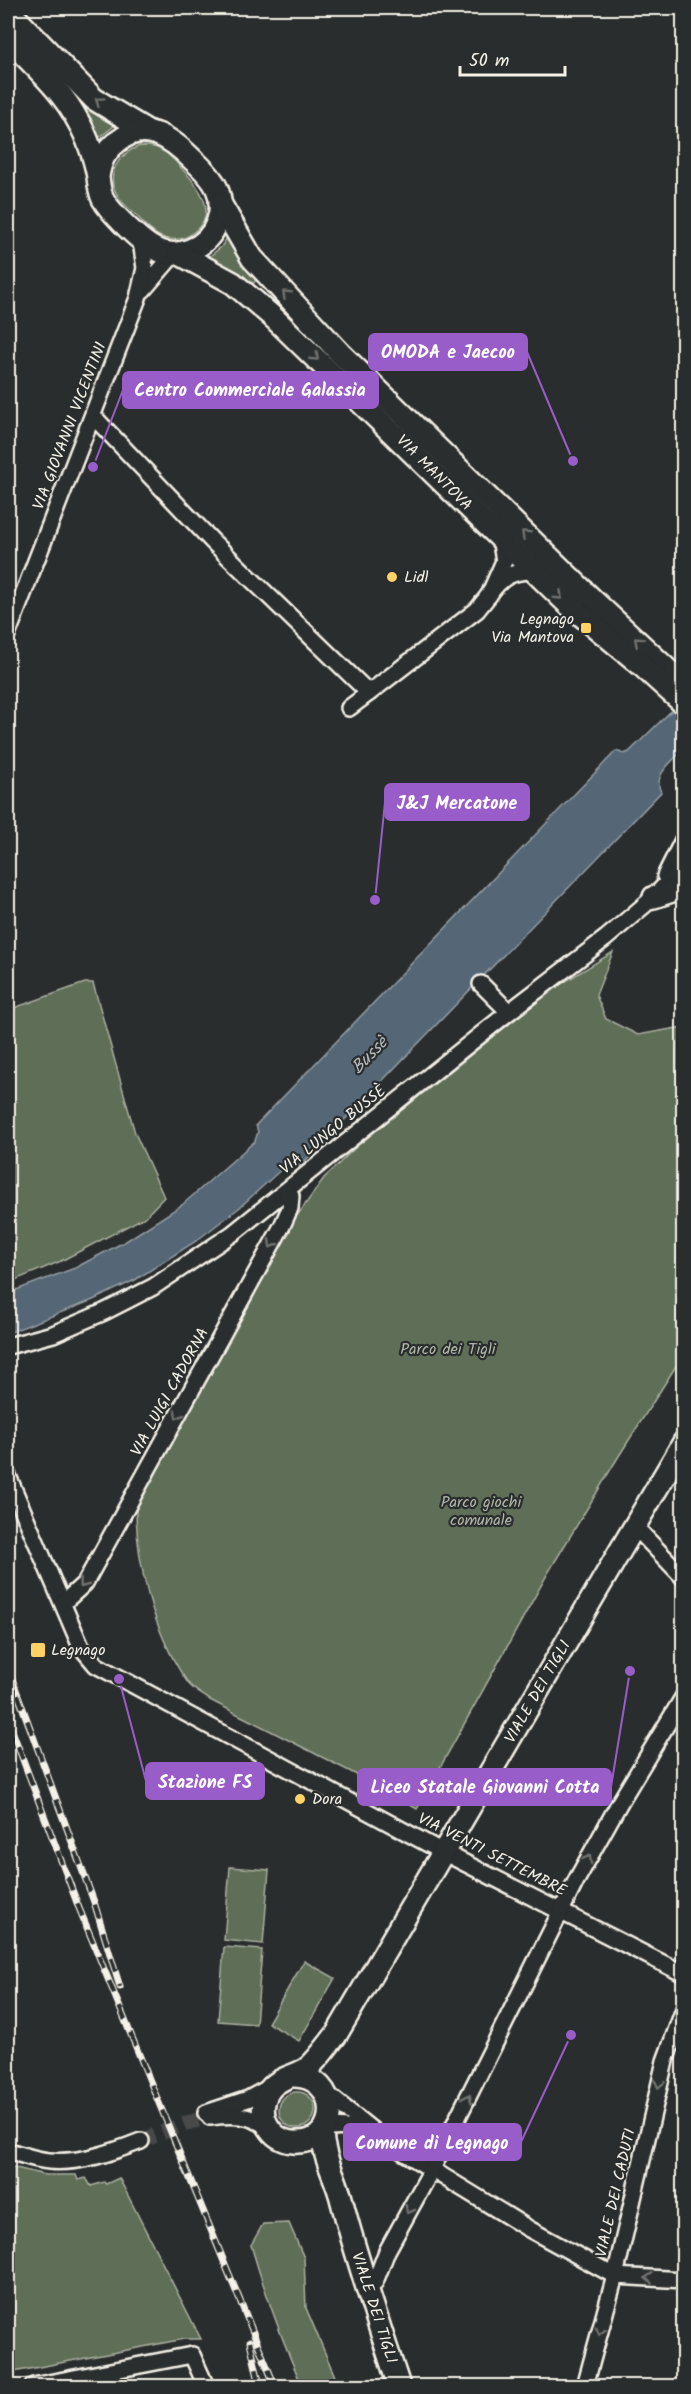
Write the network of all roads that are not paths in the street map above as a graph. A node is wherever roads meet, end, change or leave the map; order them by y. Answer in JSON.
{"nodes":[{"id":1,"x":8,"y":10,"type":"edge"},
{"id":2,"x":8,"y":38,"type":"edge"},
{"id":3,"x":149,"y":132,"type":"junction"},
{"id":4,"x":98,"y":177,"type":"junction"},
{"id":5,"x":220,"y":203,"type":"junction"},
{"id":6,"x":141,"y":241,"type":"junction"},
{"id":7,"x":176,"y":254,"type":"junction"},
{"id":8,"x":138,"y":298,"type":"junction"},
{"id":9,"x":93,"y":416,"type":"junction"},
{"id":10,"x":500,"y":538,"type":"junction"},
{"id":11,"x":533,"y":571,"type":"junction"},
{"id":12,"x":489,"y":595,"type":"junction"},
{"id":13,"x":8,"y":633,"type":"edge"},
{"id":14,"x":684,"y":685,"type":"edge"},
{"id":15,"x":369,"y":693,"type":"junction"},
{"id":16,"x":684,"y":704,"type":"edge"},
{"id":17,"x":349,"y":708,"type":"dead end"},
{"id":18,"x":684,"y":838,"type":"edge"},
{"id":19,"x":684,"y":864,"type":"edge"},
{"id":20,"x":684,"y":886,"type":"edge"},
{"id":21,"x":654,"y":897,"type":"junction"},
{"id":22,"x":481,"y":984,"type":"dead end"},
{"id":23,"x":509,"y":1012,"type":"junction"},
{"id":24,"x":287,"y":1191,"type":"junction"},
{"id":25,"x":8,"y":1346,"type":"edge"},
{"id":26,"x":684,"y":1442,"type":"edge"},
{"id":27,"x":8,"y":1476,"type":"edge"},
{"id":28,"x":633,"y":1528,"type":"junction"},
{"id":29,"x":684,"y":1578,"type":"edge"},
{"id":30,"x":63,"y":1603,"type":"junction"},
{"id":31,"x":684,"y":1695,"type":"edge"},
{"id":32,"x":444,"y":1852,"type":"junction"},
{"id":33,"x":562,"y":1911,"type":"junction"},
{"id":34,"x":684,"y":1974,"type":"edge"},
{"id":35,"x":684,"y":2009,"type":"edge"},
{"id":36,"x":336,"y":2035,"type":"junction"},
{"id":37,"x":285,"y":2079,"type":"junction"},
{"id":38,"x":325,"y":2091,"type":"junction"},
{"id":39,"x":322,"y":2131,"type":"junction"},
{"id":40,"x":278,"y":2134,"type":"junction"},
{"id":41,"x":141,"y":2141,"type":"tunnel mouth"},
{"id":42,"x":387,"y":2142,"type":"junction"},
{"id":43,"x":8,"y":2151,"type":"edge"},
{"id":44,"x":432,"y":2169,"type":"junction"},
{"id":45,"x":349,"y":2230,"type":"junction"},
{"id":46,"x":387,"y":2251,"type":"junction"},
{"id":47,"x":359,"y":2263,"type":"junction"},
{"id":48,"x":615,"y":2276,"type":"junction"},
{"id":49,"x":684,"y":2280,"type":"edge"},
{"id":50,"x":368,"y":2291,"type":"junction"},
{"id":51,"x":87,"y":2381,"type":"edge"},
{"id":52,"x":33,"y":2386,"type":"edge"},
{"id":53,"x":206,"y":2386,"type":"edge"},
{"id":54,"x":399,"y":2386,"type":"edge"},
{"id":55,"x":585,"y":2386,"type":"edge"}],
"edges":[{"from":3,"to":1,"type":"main road","name":"VIA MANTOVA","one_way":true},
{"from":2,"to":4,"type":"main road","name":"VIA MANTOVA"},
{"from":3,"to":4,"type":"main road"},
{"from":3,"to":5,"type":"main road","name":"VIA MANTOVA"},
{"from":4,"to":6,"type":"main road","name":"VIA MANTOVA"},
{"from":5,"to":7,"type":"main road"},
{"from":14,"to":5,"type":"main road","name":"VIA MANTOVA","one_way":true},
{"from":6,"to":7,"type":"main road","name":"VIA MANTOVA"},
{"from":6,"to":8,"type":"street","name":"VIA GIOVANNI VICENTINI"},
{"from":7,"to":8,"type":"street","name":"VIA GIOVANNI VICENTINI"},
{"from":7,"to":10,"type":"main road","name":"VIA MANTOVA","one_way":true},
{"from":8,"to":9,"type":"street","name":"VIA GIOVANNI VICENTINI"},
{"from":9,"to":13,"type":"street","name":"VIA GIOVANNI VICENTINI"},
{"from":9,"to":15,"type":"street"},
{"from":10,"to":11,"type":"main road","name":"VIA MANTOVA"},
{"from":10,"to":12,"type":"street"},
{"from":11,"to":12,"type":"street"},
{"from":11,"to":16,"type":"main road","name":"VIA MANTOVA","one_way":true},
{"from":12,"to":15,"type":"street"},
{"from":15,"to":17,"type":"street"},
{"from":18,"to":21,"type":"street","name":"VIA LUNGO BUSSÈ"},
{"from":19,"to":21,"type":"street","name":"VIA LUNGO BUSSÈ"},
{"from":20,"to":21,"type":"main road"},
{"from":21,"to":23,"type":"street","name":"VIA LUNGO BUSSÈ"},
{"from":22,"to":23,"type":"street"},
{"from":23,"to":24,"type":"street","name":"VIA LUNGO BUSSÈ"},
{"from":24,"to":25,"type":"street","name":"VIA LUNGO BUSSÈ"},
{"from":24,"to":30,"type":"street","name":"VIA LUIGI CADORNA","one_way":true},
{"from":26,"to":28,"type":"main road","name":"VIALE DEI TIGLI"},
{"from":27,"to":30,"type":"street"},
{"from":28,"to":29,"type":"street"},
{"from":28,"to":32,"type":"main road","name":"VIALE DEI TIGLI"},
{"from":30,"to":32,"type":"street","name":"VIA VENTI SETTEMBRE"},
{"from":33,"to":31,"type":"street","one_way":true},
{"from":32,"to":33,"type":"street","name":"VIA VENTI SETTEMBRE"},
{"from":32,"to":36,"type":"main road","name":"VIALE DEI TIGLI"},
{"from":33,"to":34,"type":"street","name":"VIA VENTI SETTEMBRE"},
{"from":44,"to":33,"type":"street","one_way":true},
{"from":35,"to":48,"type":"street","name":"VIALE DEI CADUTI","one_way":true},
{"from":36,"to":37,"type":"main road","name":"VIALE DEI TIGLI"},
{"from":36,"to":38,"type":"main road","name":"VIALE DEI TIGLI"},
{"from":37,"to":38,"type":"main road"},
{"from":37,"to":40,"type":"main road","name":"VIALE DEI TIGLI"},
{"from":37,"to":40,"type":"street"},
{"from":38,"to":39,"type":"main road","name":"VIALE DEI TIGLI"},
{"from":38,"to":42,"type":"street"},
{"from":39,"to":40,"type":"main road"},
{"from":39,"to":42,"type":"street"},
{"from":39,"to":45,"type":"main road","name":"VIALE DEI TIGLI"},
{"from":40,"to":45,"type":"main road","name":"VIALE DEI TIGLI"},
{"from":41,"to":43,"type":"street"},
{"from":42,"to":44,"type":"street"},
{"from":44,"to":46,"type":"street","one_way":true},
{"from":44,"to":48,"type":"street"},
{"from":45,"to":47,"type":"main road","name":"VIALE DEI TIGLI"},
{"from":46,"to":47,"type":"street"},
{"from":46,"to":50,"type":"street"},
{"from":47,"to":50,"type":"main road","name":"VIALE DEI TIGLI"},
{"from":49,"to":48,"type":"street","one_way":true},
{"from":48,"to":55,"type":"street","name":"VIALE DEI CADUTI","one_way":true},
{"from":50,"to":54,"type":"main road","name":"VIALE DEI TIGLI"},
{"from":51,"to":52,"type":"street"},
{"from":51,"to":53,"type":"street"}]}
